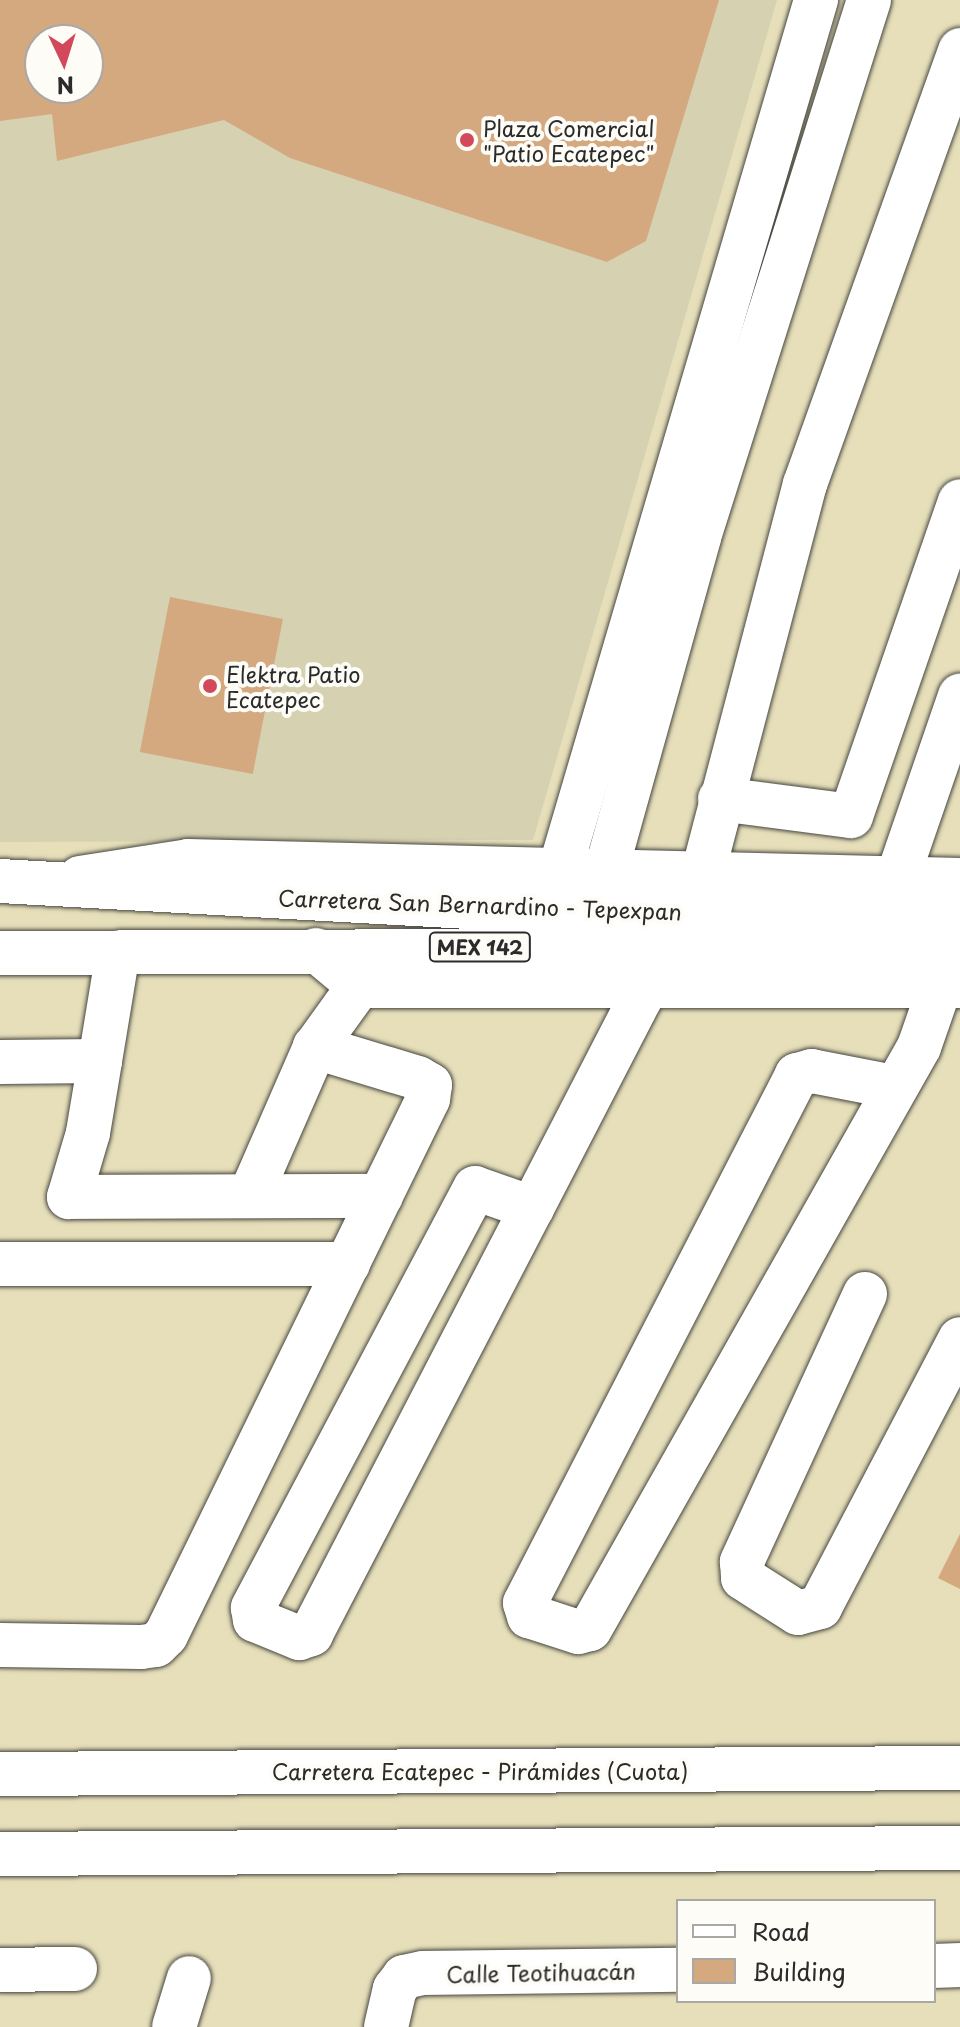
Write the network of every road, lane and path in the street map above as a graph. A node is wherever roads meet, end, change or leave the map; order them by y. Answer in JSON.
{"nodes":[{"id":1,"x":816,"y":0,"type":"edge"},
{"id":2,"x":869,"y":0,"type":"edge"},
{"id":3,"x":960,"y":50,"type":"edge"},
{"id":4,"x":960,"y":501,"type":"edge"},
{"id":5,"x":960,"y":696,"type":"edge"},
{"id":6,"x":720,"y":799,"type":"junction"},
{"id":7,"x":851,"y":816,"type":"junction"},
{"id":8,"x":897,"y":879,"type":"junction"},
{"id":9,"x":960,"y":880,"type":"edge"},
{"id":10,"x":0,"y":881,"type":"edge"},
{"id":11,"x":554,"y":891,"type":"junction"},
{"id":12,"x":600,"y":893,"type":"junction"},
{"id":13,"x":698,"y":895,"type":"junction"},
{"id":14,"x":828,"y":897,"type":"junction"},
{"id":15,"x":316,"y":950,"type":"junction"},
{"id":16,"x":118,"y":952,"type":"junction"},
{"id":17,"x":955,"y":952,"type":"edge"},
{"id":18,"x":0,"y":953,"type":"edge"},
{"id":19,"x":359,"y":986,"type":"junction"},
{"id":20,"x":647,"y":987,"type":"junction"},
{"id":21,"x":315,"y":1047,"type":"junction"},
{"id":22,"x":100,"y":1061,"type":"junction"},
{"id":23,"x":0,"y":1062,"type":"edge"},
{"id":24,"x":894,"y":1087,"type":"junction"},
{"id":25,"x":250,"y":1196,"type":"junction"},
{"id":26,"x":381,"y":1196,"type":"junction"},
{"id":27,"x":532,"y":1208,"type":"junction"},
{"id":28,"x":0,"y":1264,"type":"edge"},
{"id":29,"x":348,"y":1264,"type":"junction"},
{"id":30,"x":865,"y":1294,"type":"dead end"},
{"id":31,"x":960,"y":1339,"type":"edge"},
{"id":32,"x":0,"y":1645,"type":"edge"},
{"id":33,"x":960,"y":1768,"type":"edge"},
{"id":34,"x":0,"y":1774,"type":"edge"},
{"id":35,"x":960,"y":1848,"type":"edge"},
{"id":36,"x":0,"y":1854,"type":"edge"},
{"id":37,"x":960,"y":1965,"type":"edge"},
{"id":38,"x":936,"y":1966,"type":"edge"},
{"id":39,"x":75,"y":1969,"type":"dead end"},
{"id":40,"x":0,"y":1970,"type":"edge"},
{"id":41,"x":676,"y":1970,"type":"edge"},
{"id":42,"x":189,"y":1978,"type":"dead end"},
{"id":43,"x":174,"y":2027,"type":"edge"},
{"id":44,"x":386,"y":2027,"type":"edge"}],
"edges":[{"from":1,"to":11,"type":"main road"},
{"from":2,"to":12,"type":"main road"},
{"from":3,"to":6,"type":"main road"},
{"from":4,"to":7,"type":"main road"},
{"from":5,"to":8,"type":"main road"},
{"from":6,"to":7,"type":"main road"},
{"from":6,"to":13,"type":"main road"},
{"from":7,"to":14,"type":"main road"},
{"from":8,"to":9,"type":"main road"},
{"from":8,"to":14,"type":"main road"},
{"from":10,"to":11,"type":"main road","name":"Carretera San Bernardino - Tepexpan","number":"MEX 142"},
{"from":11,"to":12,"type":"main road","name":"Carretera San Bernardino - Tepexpan","number":"MEX 142"},
{"from":12,"to":13,"type":"main road","name":"Carretera San Bernardino - Tepexpan","number":"MEX 142"},
{"from":13,"to":14,"type":"main road","name":"Carretera San Bernardino - Tepexpan","number":"MEX 142"},
{"from":14,"to":17,"type":"main road","name":"Carretera San Bernardino - Tepexpan","number":"MEX 142"},
{"from":15,"to":16,"type":"main road","name":"Carretera San Bernardino - Tepexpan","number":"MEX 142"},
{"from":15,"to":17,"type":"main road","name":"Carretera San Bernardino - Tepexpan","number":"MEX 142"},
{"from":15,"to":19,"type":"main road"},
{"from":16,"to":18,"type":"main road","name":"Carretera San Bernardino - Tepexpan","number":"MEX 142"},
{"from":16,"to":22,"type":"main road"},
{"from":17,"to":20,"type":"main road"},
{"from":17,"to":24,"type":"main road"},
{"from":19,"to":20,"type":"main road"},
{"from":19,"to":21,"type":"main road"},
{"from":20,"to":27,"type":"main road"},
{"from":21,"to":25,"type":"main road"},
{"from":21,"to":26,"type":"main road"},
{"from":22,"to":23,"type":"main road"},
{"from":22,"to":25,"type":"main road"},
{"from":24,"to":24,"type":"main road"},
{"from":25,"to":26,"type":"main road"},
{"from":26,"to":29,"type":"main road"},
{"from":27,"to":27,"type":"main road"},
{"from":28,"to":29,"type":"main road"},
{"from":29,"to":32,"type":"main road"},
{"from":30,"to":31,"type":"main road"},
{"from":33,"to":34,"type":"main road","name":"Carretera Ecatepec - Pirámides (Cuota)"},
{"from":35,"to":36,"type":"main road"},
{"from":37,"to":38,"type":"main road"},
{"from":39,"to":40,"type":"main road"},
{"from":41,"to":44,"type":"main road","name":"Calle Teotihuacán"},
{"from":42,"to":43,"type":"main road"}]}
